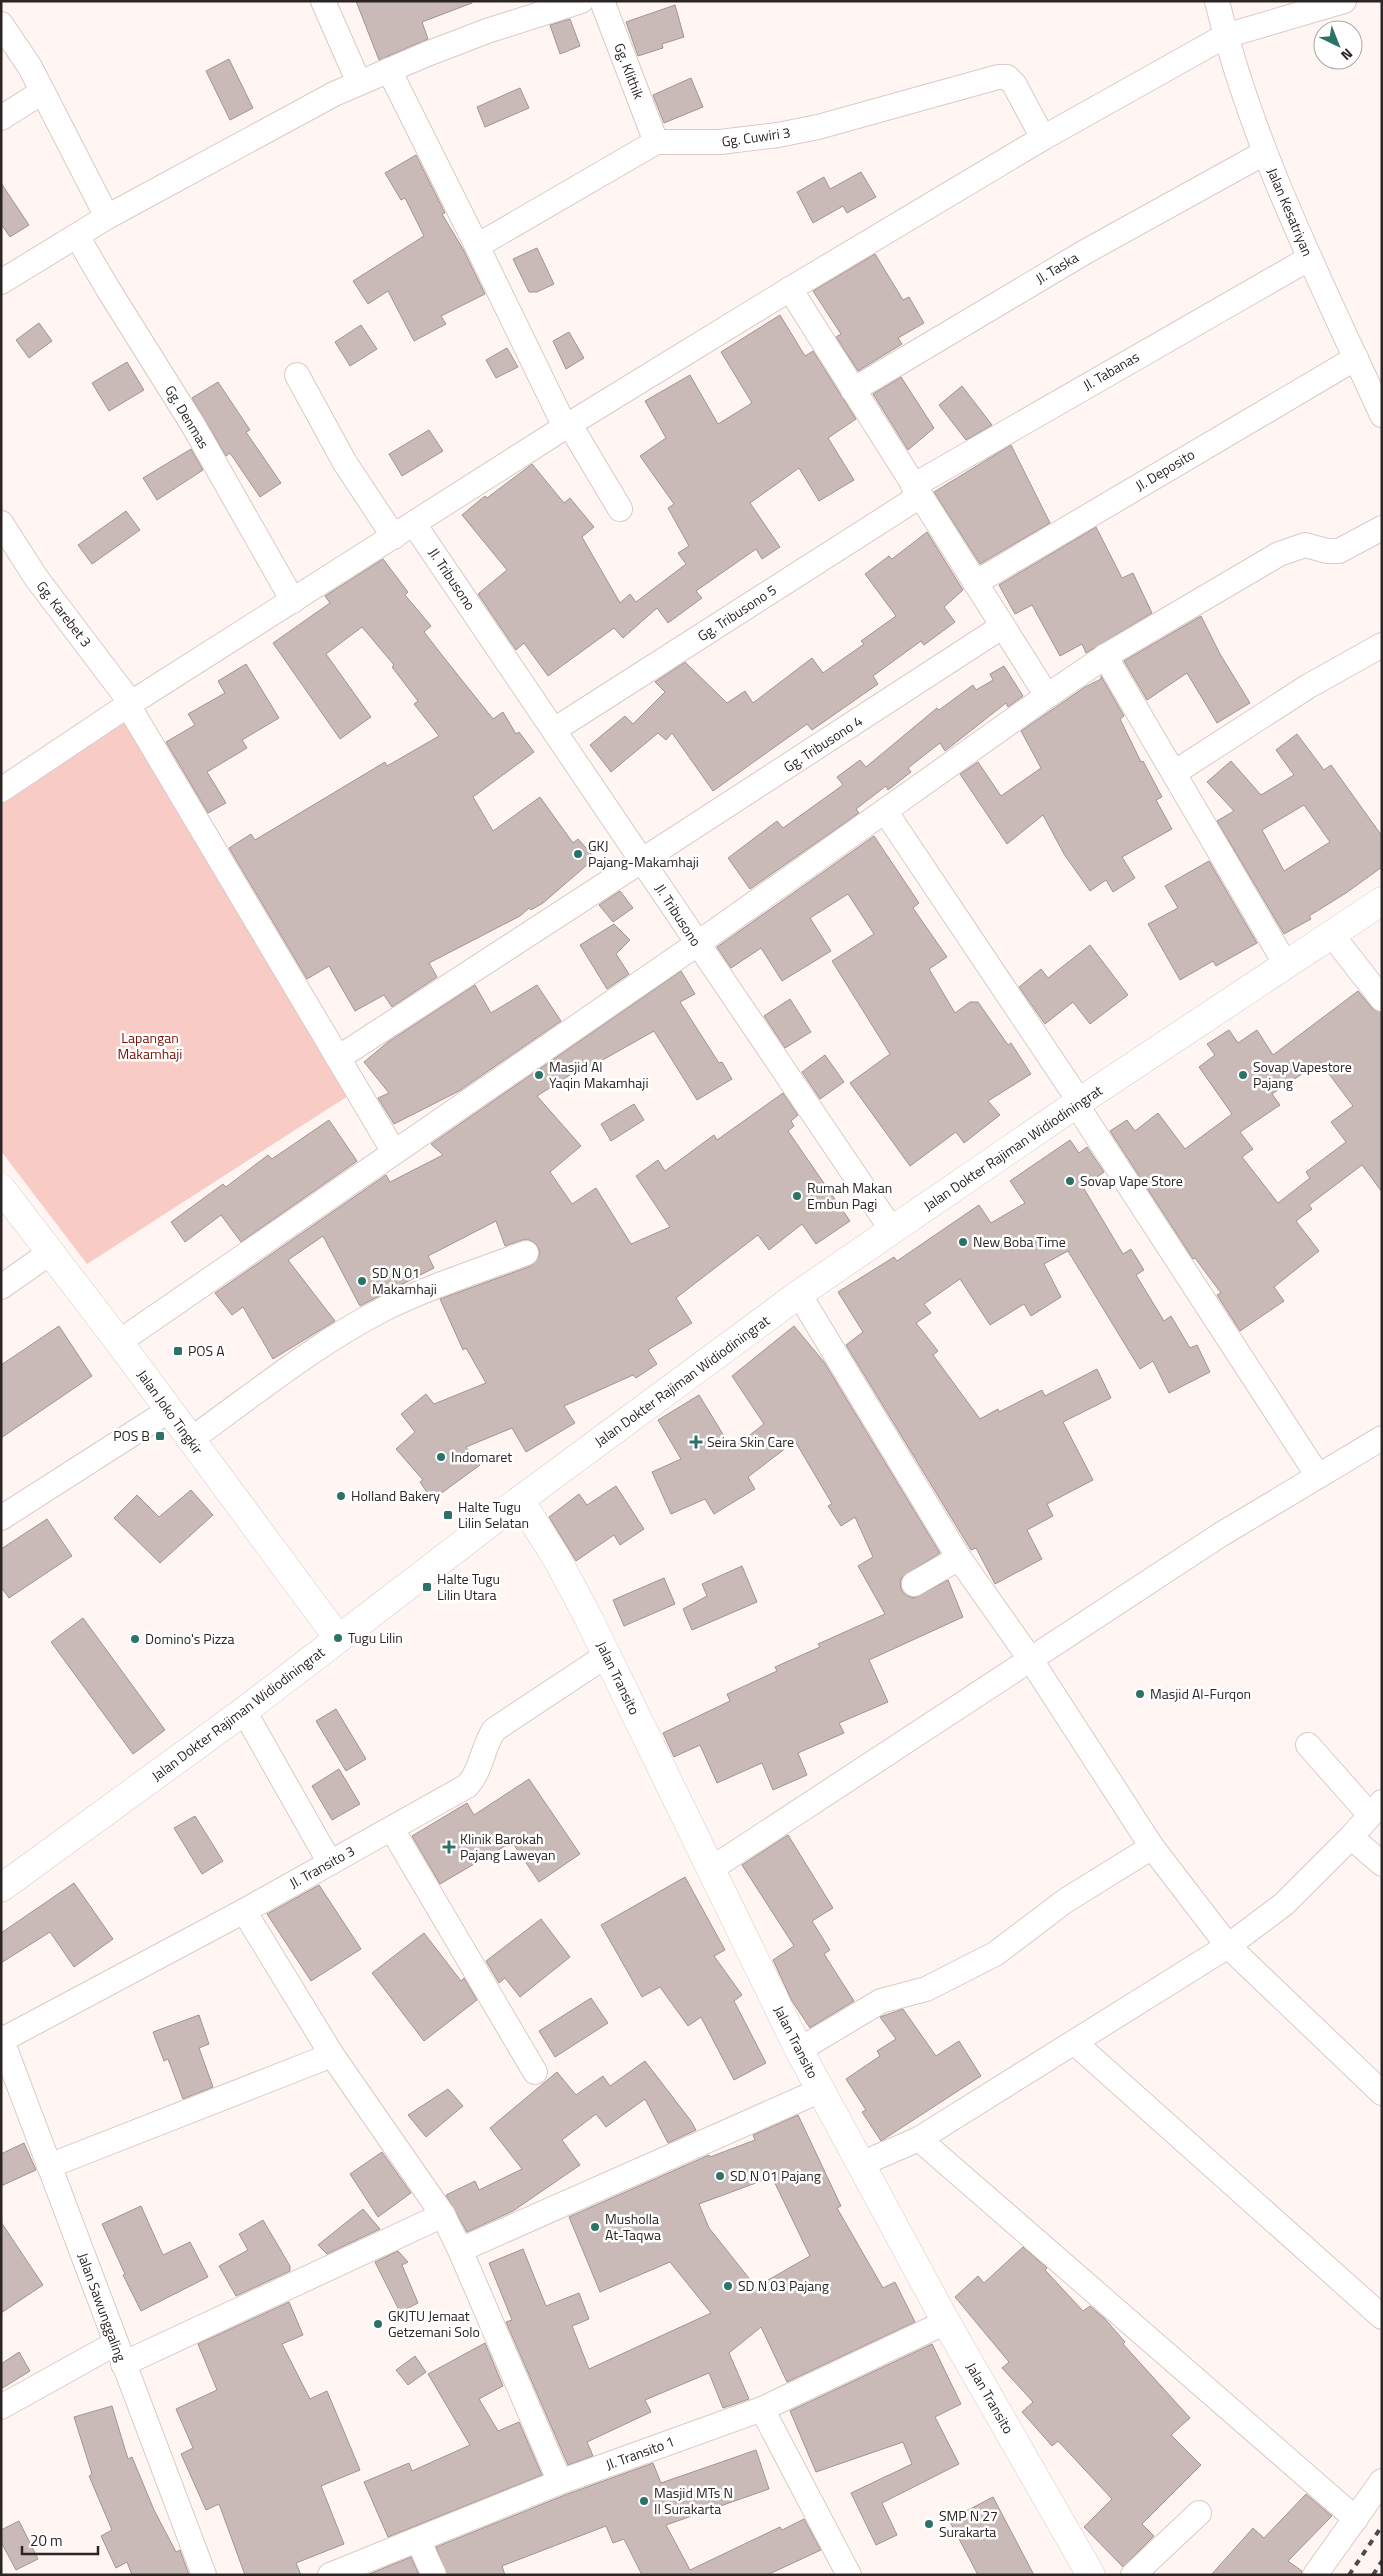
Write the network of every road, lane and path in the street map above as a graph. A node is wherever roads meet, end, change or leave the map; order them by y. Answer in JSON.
{"nodes":[{"id":1,"x":323,"y":1,"type":"edge"},
{"id":2,"x":581,"y":1,"type":"edge"},
{"id":3,"x":602,"y":1,"type":"edge"},
{"id":4,"x":1217,"y":1,"type":"edge"},
{"id":5,"x":1344,"y":1,"type":"edge"},
{"id":6,"x":1,"y":24,"type":"edge"},
{"id":7,"x":1225,"y":36,"type":"junction"},
{"id":8,"x":389,"y":70,"type":"junction"},
{"id":9,"x":358,"y":83,"type":"junction"},
{"id":10,"x":42,"y":92,"type":"junction"},
{"id":11,"x":1,"y":118,"type":"edge"},
{"id":12,"x":1043,"y":138,"type":"junction"},
{"id":13,"x":656,"y":142,"type":"junction"},
{"id":14,"x":1264,"y":153,"type":"junction"},
{"id":15,"x":107,"y":217,"type":"junction"},
{"id":16,"x":77,"y":236,"type":"junction"},
{"id":17,"x":472,"y":236,"type":"junction"},
{"id":18,"x":1310,"y":258,"type":"junction"},
{"id":19,"x":1,"y":282,"type":"edge"},
{"id":20,"x":790,"y":289,"type":"junction"},
{"id":21,"x":1356,"y":358,"type":"junction"},
{"id":22,"x":297,"y":375,"type":"dead end"},
{"id":23,"x":853,"y":390,"type":"junction"},
{"id":24,"x":1382,"y":415,"type":"edge"},
{"id":25,"x":568,"y":426,"type":"junction"},
{"id":26,"x":917,"y":491,"type":"junction"},
{"id":27,"x":620,"y":510,"type":"dead end"},
{"id":28,"x":1,"y":523,"type":"edge"},
{"id":29,"x":414,"y":524,"type":"junction"},
{"id":30,"x":1382,"y":528,"type":"edge"},
{"id":31,"x":394,"y":537,"type":"junction"},
{"id":32,"x":976,"y":583,"type":"junction"},
{"id":33,"x":293,"y":601,"type":"junction"},
{"id":34,"x":1003,"y":626,"type":"junction"},
{"id":35,"x":1382,"y":645,"type":"edge"},
{"id":36,"x":1105,"y":656,"type":"junction"},
{"id":37,"x":1047,"y":696,"type":"junction"},
{"id":38,"x":129,"y":704,"type":"junction"},
{"id":39,"x":554,"y":730,"type":"junction"},
{"id":40,"x":1174,"y":773,"type":"junction"},
{"id":41,"x":1,"y":790,"type":"edge"},
{"id":42,"x":884,"y":811,"type":"junction"},
{"id":43,"x":643,"y":862,"type":"junction"},
{"id":44,"x":1382,"y":901,"type":"edge"},
{"id":45,"x":1332,"y":935,"type":"junction"},
{"id":46,"x":697,"y":944,"type":"junction"},
{"id":47,"x":1286,"y":965,"type":"junction"},
{"id":48,"x":1382,"y":999,"type":"edge"},
{"id":49,"x":338,"y":1058,"type":"junction"},
{"id":50,"x":1078,"y":1103,"type":"junction"},
{"id":51,"x":394,"y":1152,"type":"junction"},
{"id":52,"x":1,"y":1188,"type":"edge"},
{"id":53,"x":892,"y":1230,"type":"junction"},
{"id":54,"x":51,"y":1252,"type":"junction"},
{"id":55,"x":526,"y":1253,"type":"dead end"},
{"id":56,"x":1,"y":1287,"type":"edge"},
{"id":57,"x":799,"y":1294,"type":"junction"},
{"id":58,"x":119,"y":1342,"type":"junction"},
{"id":59,"x":168,"y":1411,"type":"junction"},
{"id":60,"x":1382,"y":1438,"type":"edge"},
{"id":61,"x":190,"y":1440,"type":"junction"},
{"id":62,"x":1318,"y":1476,"type":"junction"},
{"id":63,"x":520,"y":1500,"type":"junction"},
{"id":64,"x":1,"y":1518,"type":"edge"},
{"id":65,"x":959,"y":1558,"type":"junction"},
{"id":66,"x":914,"y":1584,"type":"dead end"},
{"id":67,"x":338,"y":1638,"type":"junction"},
{"id":68,"x":607,"y":1655,"type":"junction"},
{"id":69,"x":1031,"y":1660,"type":"junction"},
{"id":70,"x":244,"y":1711,"type":"junction"},
{"id":71,"x":1308,"y":1745,"type":"dead end"},
{"id":72,"x":1376,"y":1809,"type":"edge"},
{"id":73,"x":392,"y":1829,"type":"junction"},
{"id":74,"x":1352,"y":1837,"type":"junction"},
{"id":75,"x":1152,"y":1847,"type":"junction"},
{"id":76,"x":330,"y":1863,"type":"junction"},
{"id":77,"x":1382,"y":1864,"type":"edge"},
{"id":78,"x":711,"y":1868,"type":"junction"},
{"id":79,"x":1,"y":1888,"type":"edge"},
{"id":80,"x":244,"y":1911,"type":"junction"},
{"id":81,"x":1228,"y":1946,"type":"junction"},
{"id":82,"x":2,"y":2039,"type":"edge"},
{"id":83,"x":1075,"y":2043,"type":"junction"},
{"id":84,"x":799,"y":2050,"type":"junction"},
{"id":85,"x":332,"y":2055,"type":"junction"},
{"id":86,"x":535,"y":2072,"type":"dead end"},
{"id":87,"x":9,"y":2082,"type":"edge"},
{"id":88,"x":821,"y":2090,"type":"junction"},
{"id":89,"x":1382,"y":2093,"type":"edge"},
{"id":90,"x":919,"y":2140,"type":"junction"},
{"id":91,"x":861,"y":2164,"type":"junction"},
{"id":92,"x":49,"y":2166,"type":"junction"},
{"id":93,"x":443,"y":2214,"type":"junction"},
{"id":94,"x":460,"y":2250,"type":"junction"},
{"id":95,"x":1382,"y":2317,"type":"edge"},
{"id":96,"x":946,"y":2322,"type":"junction"},
{"id":97,"x":119,"y":2353,"type":"junction"},
{"id":98,"x":1,"y":2406,"type":"edge"},
{"id":99,"x":762,"y":2410,"type":"junction"},
{"id":100,"x":1382,"y":2481,"type":"edge"},
{"id":101,"x":560,"y":2482,"type":"junction"},
{"id":102,"x":1199,"y":2513,"type":"dead end"},
{"id":103,"x":1356,"y":2518,"type":"junction"},
{"id":104,"x":418,"y":2540,"type":"junction"},
{"id":105,"x":204,"y":2575,"type":"edge"},
{"id":106,"x":330,"y":2575,"type":"edge"},
{"id":107,"x":434,"y":2575,"type":"edge"},
{"id":108,"x":849,"y":2575,"type":"edge"},
{"id":109,"x":1091,"y":2575,"type":"edge"},
{"id":110,"x":1133,"y":2575,"type":"edge"},
{"id":111,"x":1315,"y":2575,"type":"edge"}],
"edges":[{"from":1,"to":9,"type":"street"},
{"from":2,"to":8,"type":"street"},
{"from":3,"to":13,"type":"street","name":"Gg. Klithik"},
{"from":4,"to":7,"type":"street","name":"Jalan Kesatriyan"},
{"from":5,"to":7,"type":"street"},
{"from":6,"to":10,"type":"street"},
{"from":7,"to":12,"type":"street"},
{"from":7,"to":14,"type":"street","name":"Jalan Kesatriyan"},
{"from":8,"to":9,"type":"street"},
{"from":8,"to":17,"type":"street"},
{"from":9,"to":15,"type":"street"},
{"from":10,"to":11,"type":"street"},
{"from":10,"to":15,"type":"street"},
{"from":12,"to":13,"type":"street","name":"Gg. Cuwiri 3"},
{"from":12,"to":20,"type":"street"},
{"from":13,"to":17,"type":"street"},
{"from":14,"to":18,"type":"street","name":"Jalan Kesatriyan"},
{"from":14,"to":23,"type":"street","name":"Jl. Taska"},
{"from":15,"to":16,"type":"street"},
{"from":16,"to":19,"type":"street"},
{"from":16,"to":33,"type":"street","name":"Gg. Denmas"},
{"from":17,"to":25,"type":"street"},
{"from":18,"to":21,"type":"street","name":"Jalan Kesatriyan"},
{"from":18,"to":26,"type":"street","name":"Jl. Tabanas"},
{"from":20,"to":23,"type":"street"},
{"from":20,"to":25,"type":"street"},
{"from":21,"to":24,"type":"street","name":"Jalan Kesatriyan"},
{"from":21,"to":32,"type":"street","name":"Jl. Deposito"},
{"from":22,"to":31,"type":"street"},
{"from":23,"to":26,"type":"street"},
{"from":25,"to":27,"type":"street"},
{"from":25,"to":29,"type":"street"},
{"from":26,"to":32,"type":"street"},
{"from":26,"to":39,"type":"street","name":"Gg. Tribusono 5"},
{"from":28,"to":38,"type":"street","name":"Gg. Karebet 3"},
{"from":29,"to":31,"type":"street"},
{"from":29,"to":39,"type":"street","name":"Jl. Tribusono"},
{"from":30,"to":36,"type":"street"},
{"from":31,"to":33,"type":"street"},
{"from":32,"to":34,"type":"street"},
{"from":33,"to":38,"type":"street"},
{"from":34,"to":37,"type":"street"},
{"from":34,"to":43,"type":"street","name":"Gg. Tribusono 4"},
{"from":35,"to":40,"type":"street"},
{"from":36,"to":37,"type":"street"},
{"from":36,"to":40,"type":"street"},
{"from":37,"to":42,"type":"street"},
{"from":38,"to":41,"type":"street"},
{"from":38,"to":49,"type":"street","name":"Gg. Karebet 3"},
{"from":39,"to":43,"type":"street","name":"Jl. Tribusono"},
{"from":40,"to":47,"type":"street"},
{"from":42,"to":46,"type":"street"},
{"from":42,"to":50,"type":"street"},
{"from":43,"to":46,"type":"street","name":"Jl. Tribusono"},
{"from":43,"to":49,"type":"street","name":"Gg. Tribusono 4"},
{"from":44,"to":45,"type":"main road","name":"Jalan Dokter Rajiman Widiodiningrat"},
{"from":45,"to":47,"type":"main road","name":"Jalan Dokter Rajiman Widiodiningrat"},
{"from":45,"to":48,"type":"street"},
{"from":46,"to":51,"type":"street"},
{"from":46,"to":53,"type":"street","name":"Jl. Tribusono"},
{"from":47,"to":50,"type":"main road","name":"Jalan Dokter Rajiman Widiodiningrat"},
{"from":49,"to":51,"type":"street","name":"Gg. Karebet 3"},
{"from":50,"to":53,"type":"main road","name":"Jalan Dokter Rajiman Widiodiningrat"},
{"from":50,"to":62,"type":"street"},
{"from":51,"to":58,"type":"street"},
{"from":52,"to":54,"type":"main road","name":"Jalan Joko Tingkir"},
{"from":53,"to":57,"type":"main road","name":"Jalan Dokter Rajiman Widiodiningrat"},
{"from":54,"to":56,"type":"street"},
{"from":54,"to":58,"type":"main road","name":"Jalan Joko Tingkir"},
{"from":55,"to":61,"type":"street"},
{"from":57,"to":63,"type":"main road","name":"Jalan Dokter Rajiman Widiodiningrat"},
{"from":57,"to":65,"type":"street"},
{"from":58,"to":59,"type":"main road","name":"Jalan Joko Tingkir"},
{"from":59,"to":61,"type":"main road","name":"Jalan Joko Tingkir"},
{"from":59,"to":64,"type":"street"},
{"from":60,"to":62,"type":"street"},
{"from":61,"to":67,"type":"main road","name":"Jalan Joko Tingkir"},
{"from":62,"to":69,"type":"street"},
{"from":63,"to":67,"type":"main road","name":"Jalan Dokter Rajiman Widiodiningrat"},
{"from":63,"to":68,"type":"main road","name":"Jalan Transito"},
{"from":65,"to":66,"type":"street"},
{"from":65,"to":69,"type":"street"},
{"from":67,"to":70,"type":"main road","name":"Jalan Dokter Rajiman Widiodiningrat"},
{"from":68,"to":73,"type":"street","name":"Jl. Transito 3"},
{"from":68,"to":78,"type":"main road","name":"Jalan Transito"},
{"from":69,"to":75,"type":"street"},
{"from":69,"to":78,"type":"street"},
{"from":70,"to":76,"type":"street"},
{"from":70,"to":79,"type":"main road","name":"Jalan Dokter Rajiman Widiodiningrat"},
{"from":71,"to":72,"type":"street"},
{"from":72,"to":74,"type":"street"},
{"from":73,"to":76,"type":"street","name":"Jl. Transito 3"},
{"from":73,"to":86,"type":"street"},
{"from":74,"to":77,"type":"street"},
{"from":74,"to":81,"type":"street"},
{"from":75,"to":81,"type":"street"},
{"from":75,"to":84,"type":"street"},
{"from":76,"to":80,"type":"street","name":"Jl. Transito 3"},
{"from":78,"to":84,"type":"main road","name":"Jalan Transito"},
{"from":80,"to":82,"type":"street","name":"Jl. Transito 3"},
{"from":80,"to":85,"type":"street"},
{"from":81,"to":83,"type":"street"},
{"from":81,"to":89,"type":"street"},
{"from":82,"to":87,"type":"street","name":"Jalan Sawunggaling"},
{"from":83,"to":90,"type":"street"},
{"from":83,"to":95,"type":"street"},
{"from":84,"to":88,"type":"main road","name":"Jalan Transito"},
{"from":85,"to":92,"type":"street"},
{"from":85,"to":93,"type":"street"},
{"from":87,"to":92,"type":"street","name":"Jalan Sawunggaling"},
{"from":88,"to":91,"type":"main road","name":"Jalan Transito"},
{"from":88,"to":94,"type":"street"},
{"from":90,"to":91,"type":"street"},
{"from":90,"to":103,"type":"street"},
{"from":91,"to":96,"type":"main road","name":"Jalan Transito"},
{"from":92,"to":97,"type":"street","name":"Jalan Sawunggaling"},
{"from":93,"to":94,"type":"street"},
{"from":93,"to":97,"type":"street"},
{"from":94,"to":101,"type":"street"},
{"from":96,"to":99,"type":"street","name":"Jl. Transito 1"},
{"from":96,"to":109,"type":"main road","name":"Jalan Transito"},
{"from":97,"to":98,"type":"street"},
{"from":97,"to":105,"type":"street","name":"Jalan Sawunggaling"},
{"from":99,"to":101,"type":"street","name":"Jl. Transito 1"},
{"from":99,"to":108,"type":"street"},
{"from":100,"to":103,"type":"street"},
{"from":101,"to":104,"type":"street","name":"Jl. Transito 1"},
{"from":102,"to":110,"type":"street"},
{"from":103,"to":111,"type":"street"},
{"from":104,"to":106,"type":"street","name":"Jl. Transito 1"},
{"from":104,"to":107,"type":"street"}]}
